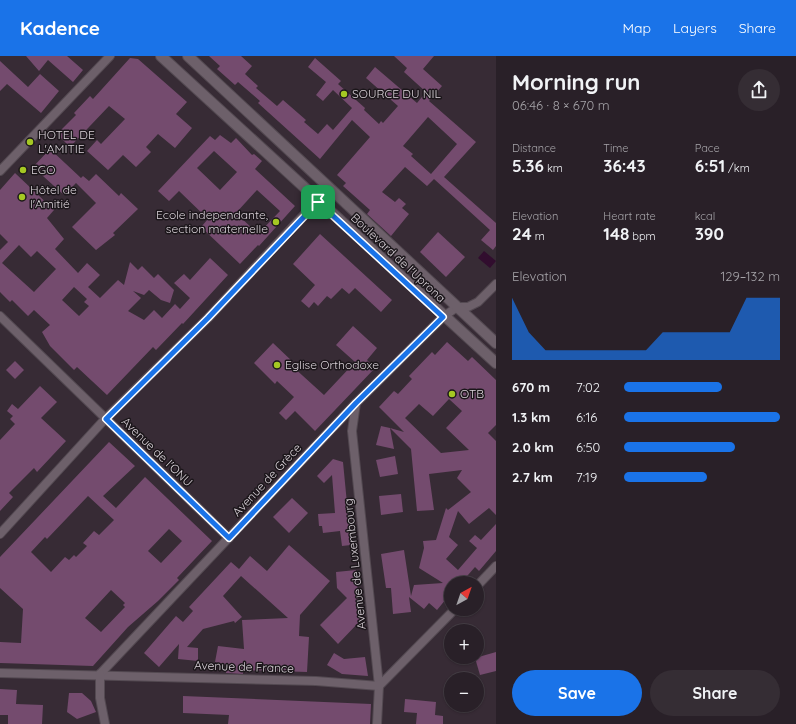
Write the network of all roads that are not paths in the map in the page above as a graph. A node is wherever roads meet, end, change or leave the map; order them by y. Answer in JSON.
{"nodes":[{"id":1,"x":110,"y":56,"type":"edge"},
{"id":2,"x":161,"y":56,"type":"edge"},
{"id":3,"x":188,"y":56,"type":"edge"},
{"id":4,"x":0,"y":171,"type":"edge"},
{"id":5,"x":329,"y":188,"type":"junction"},
{"id":6,"x":318,"y":202,"type":"junction"},
{"id":7,"x":496,"y":284,"type":"edge"},
{"id":8,"x":457,"y":307,"type":"junction"},
{"id":9,"x":0,"y":316,"type":"edge"},
{"id":10,"x":443,"y":317,"type":"junction"},
{"id":11,"x":496,"y":343,"type":"edge"},
{"id":12,"x":496,"y":363,"type":"edge"},
{"id":13,"x":356,"y":403,"type":"junction"},
{"id":14,"x":106,"y":419,"type":"junction"},
{"id":15,"x":0,"y":534,"type":"edge"},
{"id":16,"x":229,"y":538,"type":"junction"},
{"id":17,"x":496,"y":566,"type":"edge"},
{"id":18,"x":484,"y":579,"type":"edge"},
{"id":19,"x":448,"y":616,"type":"edge"},
{"id":20,"x":0,"y":673,"type":"edge"},
{"id":21,"x":100,"y":674,"type":"junction"},
{"id":22,"x":380,"y":686,"type":"junction"},
{"id":23,"x":105,"y":724,"type":"edge"},
{"id":24,"x":377,"y":724,"type":"edge"}],
"edges":[{"from":1,"to":4,"type":"street"},
{"from":2,"to":6,"type":"street","name":"Boulevard de l'Uprona"},
{"from":3,"to":5,"type":"street","name":"Boulevard de l'Uprona"},
{"from":5,"to":6,"type":"street"},
{"from":5,"to":8,"type":"street","name":"Boulevard de l'Uprona"},
{"from":6,"to":10,"type":"street","name":"Boulevard de l'Uprona"},
{"from":6,"to":14,"type":"street"},
{"from":7,"to":8,"type":"street"},
{"from":8,"to":10,"type":"street","name":"Avenue de Grèce"},
{"from":8,"to":11,"type":"street","name":"Boulevard de l'Uprona"},
{"from":9,"to":14,"type":"street","name":"Avenue de l'ONU"},
{"from":10,"to":12,"type":"street","name":"Boulevard de l'Uprona"},
{"from":10,"to":13,"type":"street","name":"Avenue de Grèce"},
{"from":13,"to":16,"type":"street","name":"Avenue de Grèce"},
{"from":13,"to":22,"type":"street","name":"Avenue de Luxembourg"},
{"from":14,"to":15,"type":"street"},
{"from":14,"to":16,"type":"street","name":"Avenue de l'ONU"},
{"from":16,"to":21,"type":"street","name":"Avenue de Grèce"},
{"from":17,"to":18,"type":"street"},
{"from":19,"to":22,"type":"street"},
{"from":20,"to":21,"type":"street","name":"Avenue de France"},
{"from":21,"to":22,"type":"street","name":"Avenue de France"},
{"from":21,"to":23,"type":"street"},
{"from":22,"to":24,"type":"street","name":"Avenue de Luxembourg"}]}
